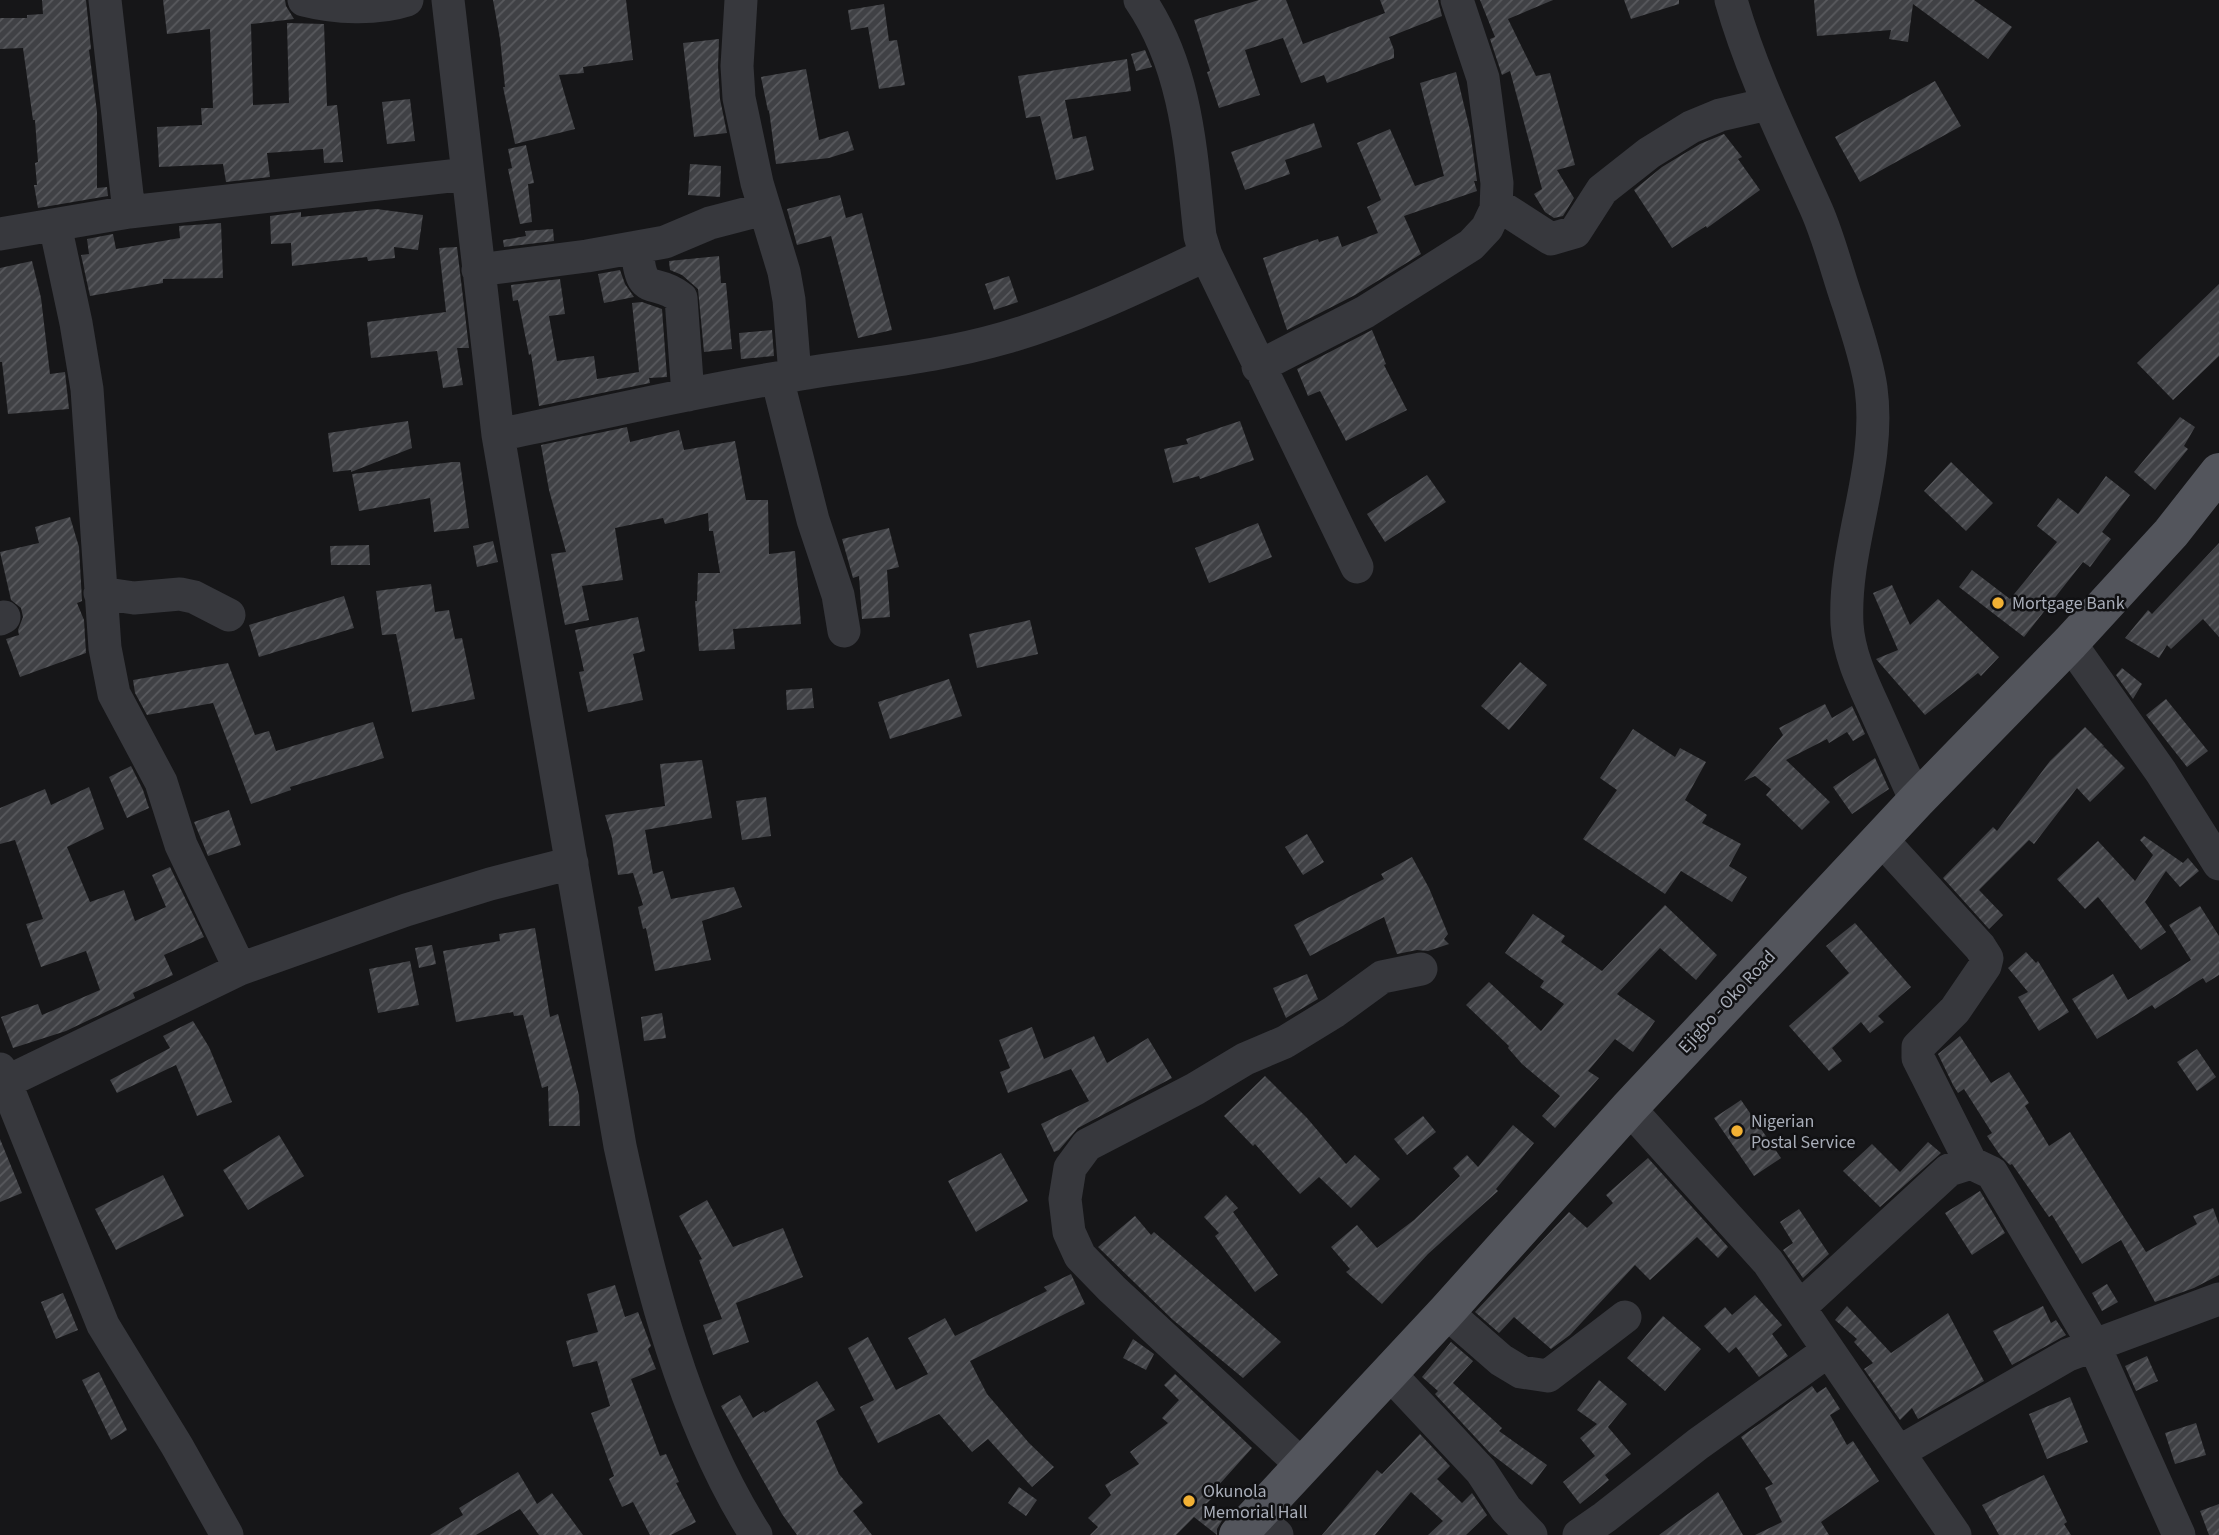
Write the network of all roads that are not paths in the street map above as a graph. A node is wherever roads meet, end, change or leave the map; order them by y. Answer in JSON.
{"nodes":[{"id":1,"x":105,"y":0,"type":"edge"},
{"id":2,"x":304,"y":0,"type":"edge"},
{"id":3,"x":407,"y":0,"type":"edge"},
{"id":4,"x":448,"y":0,"type":"edge"},
{"id":5,"x":741,"y":0,"type":"edge"},
{"id":6,"x":1457,"y":0,"type":"edge"},
{"id":7,"x":1731,"y":0,"type":"edge"},
{"id":8,"x":1152,"y":4,"type":"edge"},
{"id":9,"x":1768,"y":104,"type":"junction"},
{"id":10,"x":468,"y":173,"type":"junction"},
{"id":11,"x":764,"y":209,"type":"junction"},
{"id":12,"x":1496,"y":209,"type":"junction"},
{"id":13,"x":129,"y":212,"type":"junction"},
{"id":14,"x":55,"y":225,"type":"junction"},
{"id":15,"x":0,"y":234,"type":"edge"},
{"id":16,"x":636,"y":247,"type":"junction"},
{"id":17,"x":1206,"y":255,"type":"junction"},
{"id":18,"x":478,"y":270,"type":"junction"},
{"id":19,"x":1258,"y":367,"type":"junction"},
{"id":20,"x":786,"y":376,"type":"junction"},
{"id":21,"x":688,"y":395,"type":"junction"},
{"id":22,"x":498,"y":435,"type":"junction"},
{"id":23,"x":2219,"y":472,"type":"edge"},
{"id":24,"x":1357,"y":567,"type":"dead end"},
{"id":25,"x":100,"y":593,"type":"junction"},
{"id":26,"x":229,"y":615,"type":"dead end"},
{"id":27,"x":844,"y":631,"type":"dead end"},
{"id":28,"x":2070,"y":643,"type":"junction"},
{"id":29,"x":1916,"y":801,"type":"junction"},
{"id":30,"x":1881,"y":839,"type":"junction"},
{"id":31,"x":572,"y":863,"type":"junction"},
{"id":32,"x":2219,"y":864,"type":"edge"},
{"id":33,"x":240,"y":969,"type":"junction"},
{"id":34,"x":1421,"y":969,"type":"dead end"},
{"id":35,"x":2,"y":1079,"type":"edge"},
{"id":36,"x":1629,"y":1108,"type":"junction"},
{"id":37,"x":1971,"y":1163,"type":"junction"},
{"id":38,"x":2219,"y":1299,"type":"edge"},
{"id":39,"x":1800,"y":1307,"type":"junction"},
{"id":40,"x":1446,"y":1312,"type":"junction"},
{"id":41,"x":1625,"y":1317,"type":"dead end"},
{"id":42,"x":2094,"y":1345,"type":"junction"},
{"id":43,"x":1828,"y":1351,"type":"junction"},
{"id":44,"x":1388,"y":1372,"type":"junction"},
{"id":45,"x":1899,"y":1452,"type":"junction"},
{"id":46,"x":1303,"y":1466,"type":"junction"},
{"id":47,"x":1257,"y":1529,"type":"edge"},
{"id":48,"x":227,"y":1535,"type":"edge"},
{"id":49,"x":756,"y":1535,"type":"edge"},
{"id":50,"x":1531,"y":1535,"type":"edge"},
{"id":51,"x":1579,"y":1535,"type":"edge"},
{"id":52,"x":1955,"y":1535,"type":"edge"},
{"id":53,"x":2179,"y":1535,"type":"edge"}],
"edges":[{"from":1,"to":13,"type":"street"},
{"from":2,"to":3,"type":"street"},
{"from":4,"to":10,"type":"street"},
{"from":5,"to":11,"type":"street"},
{"from":6,"to":12,"type":"street"},
{"from":7,"to":9,"type":"street"},
{"from":8,"to":17,"type":"street"},
{"from":9,"to":12,"type":"street"},
{"from":9,"to":29,"type":"street"},
{"from":10,"to":13,"type":"street"},
{"from":10,"to":18,"type":"street"},
{"from":11,"to":16,"type":"street"},
{"from":11,"to":20,"type":"street"},
{"from":12,"to":19,"type":"street"},
{"from":13,"to":14,"type":"street"},
{"from":14,"to":15,"type":"street"},
{"from":14,"to":25,"type":"street"},
{"from":16,"to":18,"type":"street"},
{"from":16,"to":21,"type":"street"},
{"from":17,"to":19,"type":"street"},
{"from":17,"to":20,"type":"street"},
{"from":18,"to":22,"type":"street"},
{"from":19,"to":24,"type":"street"},
{"from":20,"to":21,"type":"street"},
{"from":20,"to":27,"type":"street"},
{"from":21,"to":22,"type":"street"},
{"from":22,"to":31,"type":"street"},
{"from":23,"to":28,"type":"main road","name":"Ejigbo - Oko Road"},
{"from":25,"to":26,"type":"street"},
{"from":25,"to":33,"type":"street"},
{"from":28,"to":29,"type":"main road","name":"Ejigbo - Oko Road"},
{"from":28,"to":32,"type":"street"},
{"from":29,"to":30,"type":"main road","name":"Ejigbo - Oko Road"},
{"from":30,"to":36,"type":"main road","name":"Ejigbo - Oko Road"},
{"from":30,"to":37,"type":"street"},
{"from":31,"to":33,"type":"street"},
{"from":31,"to":49,"type":"street"},
{"from":33,"to":35,"type":"street"},
{"from":34,"to":46,"type":"street"},
{"from":35,"to":48,"type":"street"},
{"from":36,"to":39,"type":"street"},
{"from":36,"to":40,"type":"main road","name":"Ejigbo - Oko Road"},
{"from":37,"to":39,"type":"street"},
{"from":37,"to":42,"type":"street"},
{"from":38,"to":42,"type":"street"},
{"from":39,"to":43,"type":"street"},
{"from":40,"to":41,"type":"street"},
{"from":40,"to":44,"type":"main road","name":"Ejigbo - Oko Road"},
{"from":42,"to":45,"type":"street"},
{"from":42,"to":53,"type":"street"},
{"from":43,"to":45,"type":"street"},
{"from":43,"to":51,"type":"street"},
{"from":44,"to":46,"type":"main road","name":"Ejigbo - Oko Road"},
{"from":44,"to":50,"type":"street"},
{"from":45,"to":52,"type":"street"},
{"from":46,"to":47,"type":"main road","name":"Ejigbo - Oko Road"}]}
